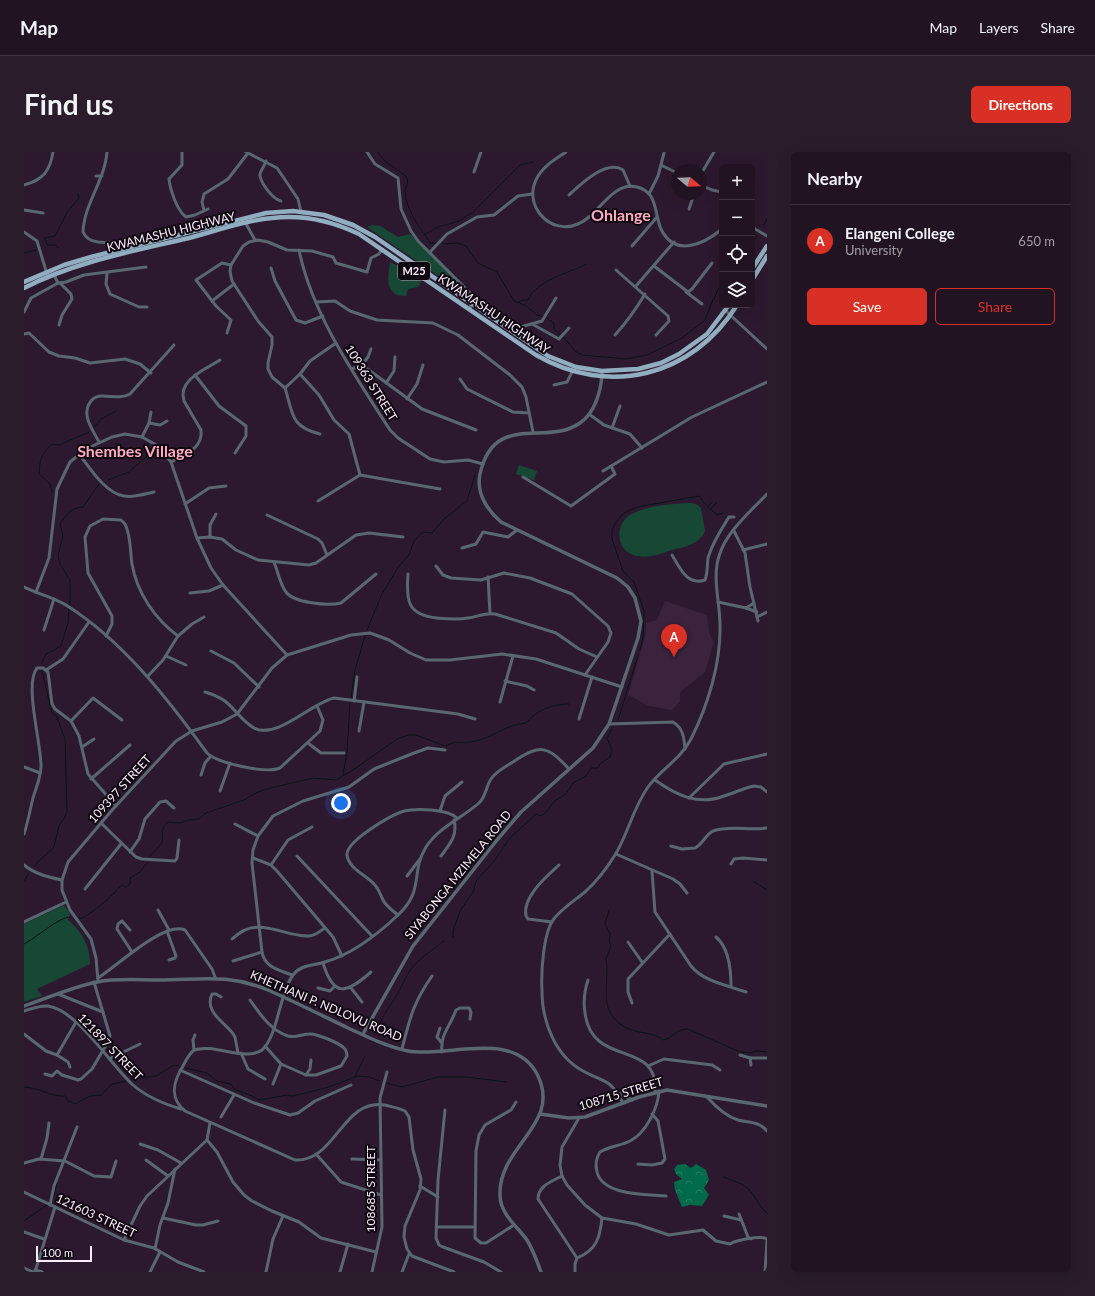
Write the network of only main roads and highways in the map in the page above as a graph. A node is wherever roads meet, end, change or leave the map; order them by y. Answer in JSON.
{"nodes":[{"id":1,"x":767,"y":246,"type":"edge"},
{"id":2,"x":767,"y":256,"type":"edge"},
{"id":3,"x":755,"y":264,"type":"edge"},
{"id":4,"x":47,"y":275,"type":"junction"},
{"id":5,"x":755,"y":275,"type":"edge"},
{"id":6,"x":24,"y":282,"type":"edge"},
{"id":7,"x":24,"y":288,"type":"edge"},
{"id":8,"x":728,"y":308,"type":"edge"},
{"id":9,"x":735,"y":308,"type":"edge"},
{"id":10,"x":602,"y":374,"type":"junction"}],
"edges":[{"from":1,"to":3,"type":"main road"},
{"from":2,"to":5,"type":"main road"},
{"from":4,"to":6,"type":"main road","name":"KWAMASHU HIGHWAY","number":"M25"},
{"from":4,"to":7,"type":"main road","name":"KWAMASHU HIGHWAY","number":"M25"},
{"from":4,"to":10,"type":"main road","name":"KWAMASHU HIGHWAY","number":"M25"},
{"from":4,"to":10,"type":"main road","name":"KWAMASHU HIGHWAY","number":"M25"},
{"from":8,"to":10,"type":"main road","name":"KWAMASHU HIGHWAY","number":"M25"},
{"from":9,"to":10,"type":"main road","name":"KWAMASHU HIGHWAY","number":"M25"}]}
